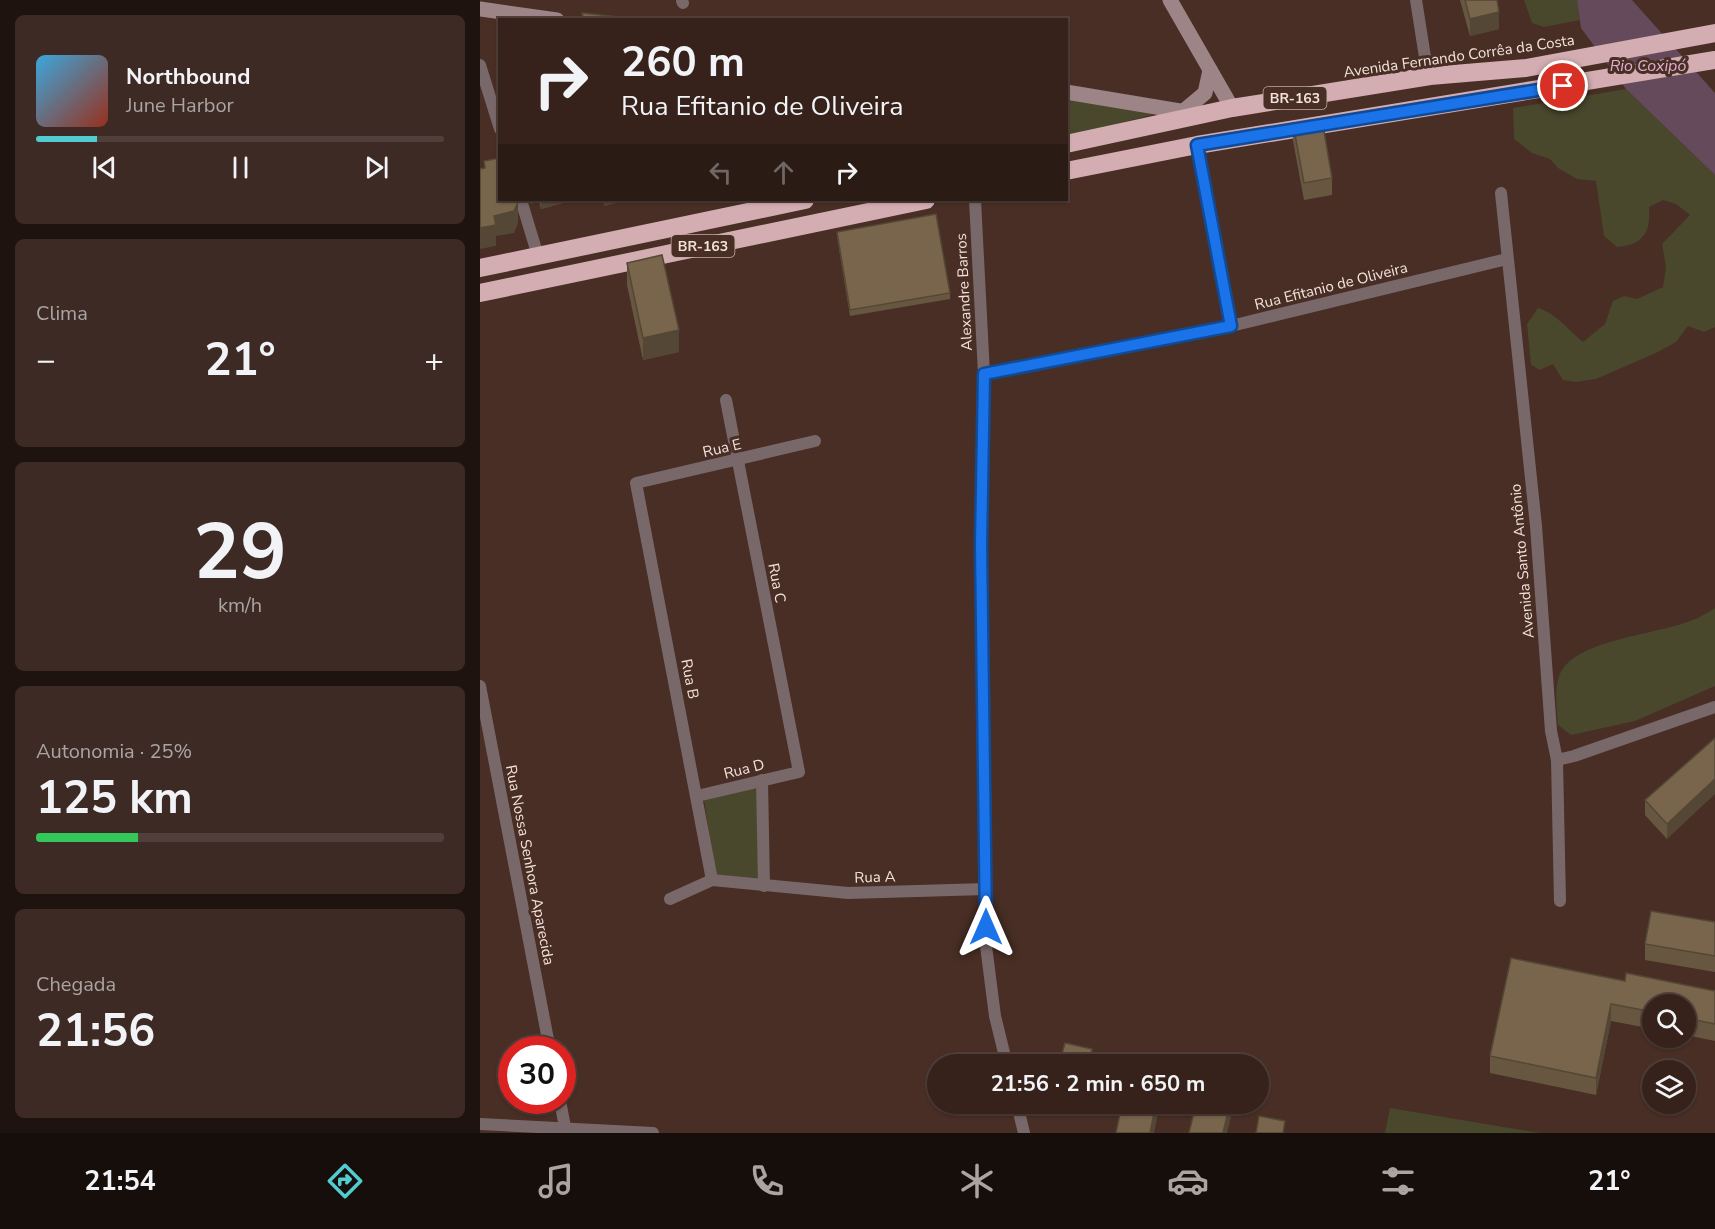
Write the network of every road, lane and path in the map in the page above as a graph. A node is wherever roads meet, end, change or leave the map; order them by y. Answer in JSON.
{"nodes":[{"id":1,"x":1170,"y":0,"type":"edge"},
{"id":2,"x":1416,"y":0,"type":"edge"},
{"id":3,"x":480,"y":9,"type":"edge"},
{"id":4,"x":543,"y":18,"type":"edge"},
{"id":5,"x":1715,"y":33,"type":"edge"},
{"id":6,"x":1715,"y":60,"type":"edge"},
{"id":7,"x":480,"y":65,"type":"edge"},
{"id":8,"x":1210,"y":70,"type":"junction"},
{"id":9,"x":1428,"y":76,"type":"junction"},
{"id":10,"x":1068,"y":92,"type":"edge"},
{"id":11,"x":1232,"y":108,"type":"junction"},
{"id":12,"x":1185,"y":116,"type":"junction"},
{"id":13,"x":498,"y":123,"type":"edge"},
{"id":14,"x":1068,"y":144,"type":"edge"},
{"id":15,"x":1197,"y":145,"type":"junction"},
{"id":16,"x":1068,"y":171,"type":"edge"},
{"id":17,"x":1501,"y":193,"type":"dead end"},
{"id":18,"x":521,"y":201,"type":"edge"},
{"id":19,"x":800,"y":201,"type":"edge"},
{"id":20,"x":921,"y":201,"type":"edge"},
{"id":21,"x":975,"y":201,"type":"edge"},
{"id":22,"x":538,"y":256,"type":"junction"},
{"id":23,"x":1507,"y":259,"type":"junction"},
{"id":24,"x":480,"y":268,"type":"edge"},
{"id":25,"x":480,"y":293,"type":"edge"},
{"id":26,"x":1231,"y":326,"type":"junction"},
{"id":27,"x":984,"y":374,"type":"junction"},
{"id":28,"x":726,"y":400,"type":"dead end"},
{"id":29,"x":815,"y":441,"type":"dead end"},
{"id":30,"x":738,"y":460,"type":"junction"},
{"id":31,"x":636,"y":483,"type":"joint"},
{"id":32,"x":480,"y":686,"type":"edge"},
{"id":33,"x":1715,"y":707,"type":"edge"},
{"id":34,"x":1557,"y":760,"type":"junction"},
{"id":35,"x":799,"y":772,"type":"joint"},
{"id":36,"x":762,"y":780,"type":"junction"},
{"id":37,"x":697,"y":796,"type":"junction"},
{"id":38,"x":712,"y":880,"type":"junction"},
{"id":39,"x":764,"y":886,"type":"junction"},
{"id":40,"x":986,"y":889,"type":"junction"},
{"id":41,"x":670,"y":899,"type":"dead end"},
{"id":42,"x":1560,"y":901,"type":"dead end"},
{"id":43,"x":547,"y":1036,"type":"edge"},
{"id":44,"x":1005,"y":1054,"type":"edge"},
{"id":45,"x":562,"y":1114,"type":"edge"},
{"id":46,"x":1019,"y":1114,"type":"edge"},
{"id":47,"x":480,"y":1124,"type":"edge"},
{"id":48,"x":565,"y":1130,"type":"edge"},
{"id":49,"x":652,"y":1133,"type":"edge"},
{"id":50,"x":1024,"y":1133,"type":"edge"}],
"edges":[{"from":1,"to":8,"type":"street"},
{"from":2,"to":9,"type":"street"},
{"from":3,"to":4,"type":"street"},
{"from":5,"to":9,"type":"highway","name":"Avenida Fernando Corrêa da Costa","number":"BR-163"},
{"from":6,"to":15,"type":"highway","number":"BR-163"},
{"from":7,"to":13,"type":"street"},
{"from":8,"to":11,"type":"street"},
{"from":8,"to":12,"type":"street"},
{"from":9,"to":11,"type":"highway","name":"Avenida Fernando Corrêa da Costa","number":"BR-163"},
{"from":10,"to":12,"type":"street"},
{"from":11,"to":12,"type":"highway","name":"Avenida Fernando Corrêa da Costa","number":"BR-163"},
{"from":12,"to":14,"type":"highway","name":"Avenida Fernando Corrêa da Costa","number":"BR-163"},
{"from":15,"to":16,"type":"highway","number":"BR-163"},
{"from":15,"to":26,"type":"street"},
{"from":17,"to":23,"type":"street","name":"Avenida Santo Antônio"},
{"from":18,"to":22,"type":"street"},
{"from":19,"to":22,"type":"highway","number":"BR-163"},
{"from":20,"to":25,"type":"highway","number":"BR-163"},
{"from":21,"to":27,"type":"street","name":"Alexandre Barros"},
{"from":22,"to":24,"type":"highway","number":"BR-163"},
{"from":23,"to":26,"type":"street","name":"Rua Efitanio de Oliveira"},
{"from":23,"to":34,"type":"street","name":"Avenida Santo Antônio"},
{"from":26,"to":27,"type":"street","name":"Rua Efitanio de Oliveira"},
{"from":27,"to":40,"type":"street","name":"Alexandre Barros"},
{"from":28,"to":30,"type":"street","name":"Rua C"},
{"from":29,"to":30,"type":"street","name":"Rua E"},
{"from":30,"to":31,"type":"street","name":"Rua E"},
{"from":30,"to":35,"type":"street","name":"Rua C"},
{"from":31,"to":37,"type":"street","name":"Rua B"},
{"from":32,"to":43,"type":"street","name":"Rua Nossa Senhora Aparecida"},
{"from":33,"to":34,"type":"street"},
{"from":34,"to":42,"type":"street","name":"Avenida Santo Antônio"},
{"from":35,"to":36,"type":"street","name":"Rua D"},
{"from":36,"to":37,"type":"street","name":"Rua D"},
{"from":36,"to":39,"type":"street"},
{"from":37,"to":38,"type":"street","name":"Rua B"},
{"from":38,"to":39,"type":"street","name":"Rua A"},
{"from":38,"to":41,"type":"street"},
{"from":39,"to":40,"type":"street","name":"Rua A"},
{"from":40,"to":44,"type":"street","name":"Alexandre Barros"},
{"from":45,"to":48,"type":"street"},
{"from":46,"to":50,"type":"street"},
{"from":47,"to":48,"type":"street"},
{"from":48,"to":49,"type":"street"}]}
